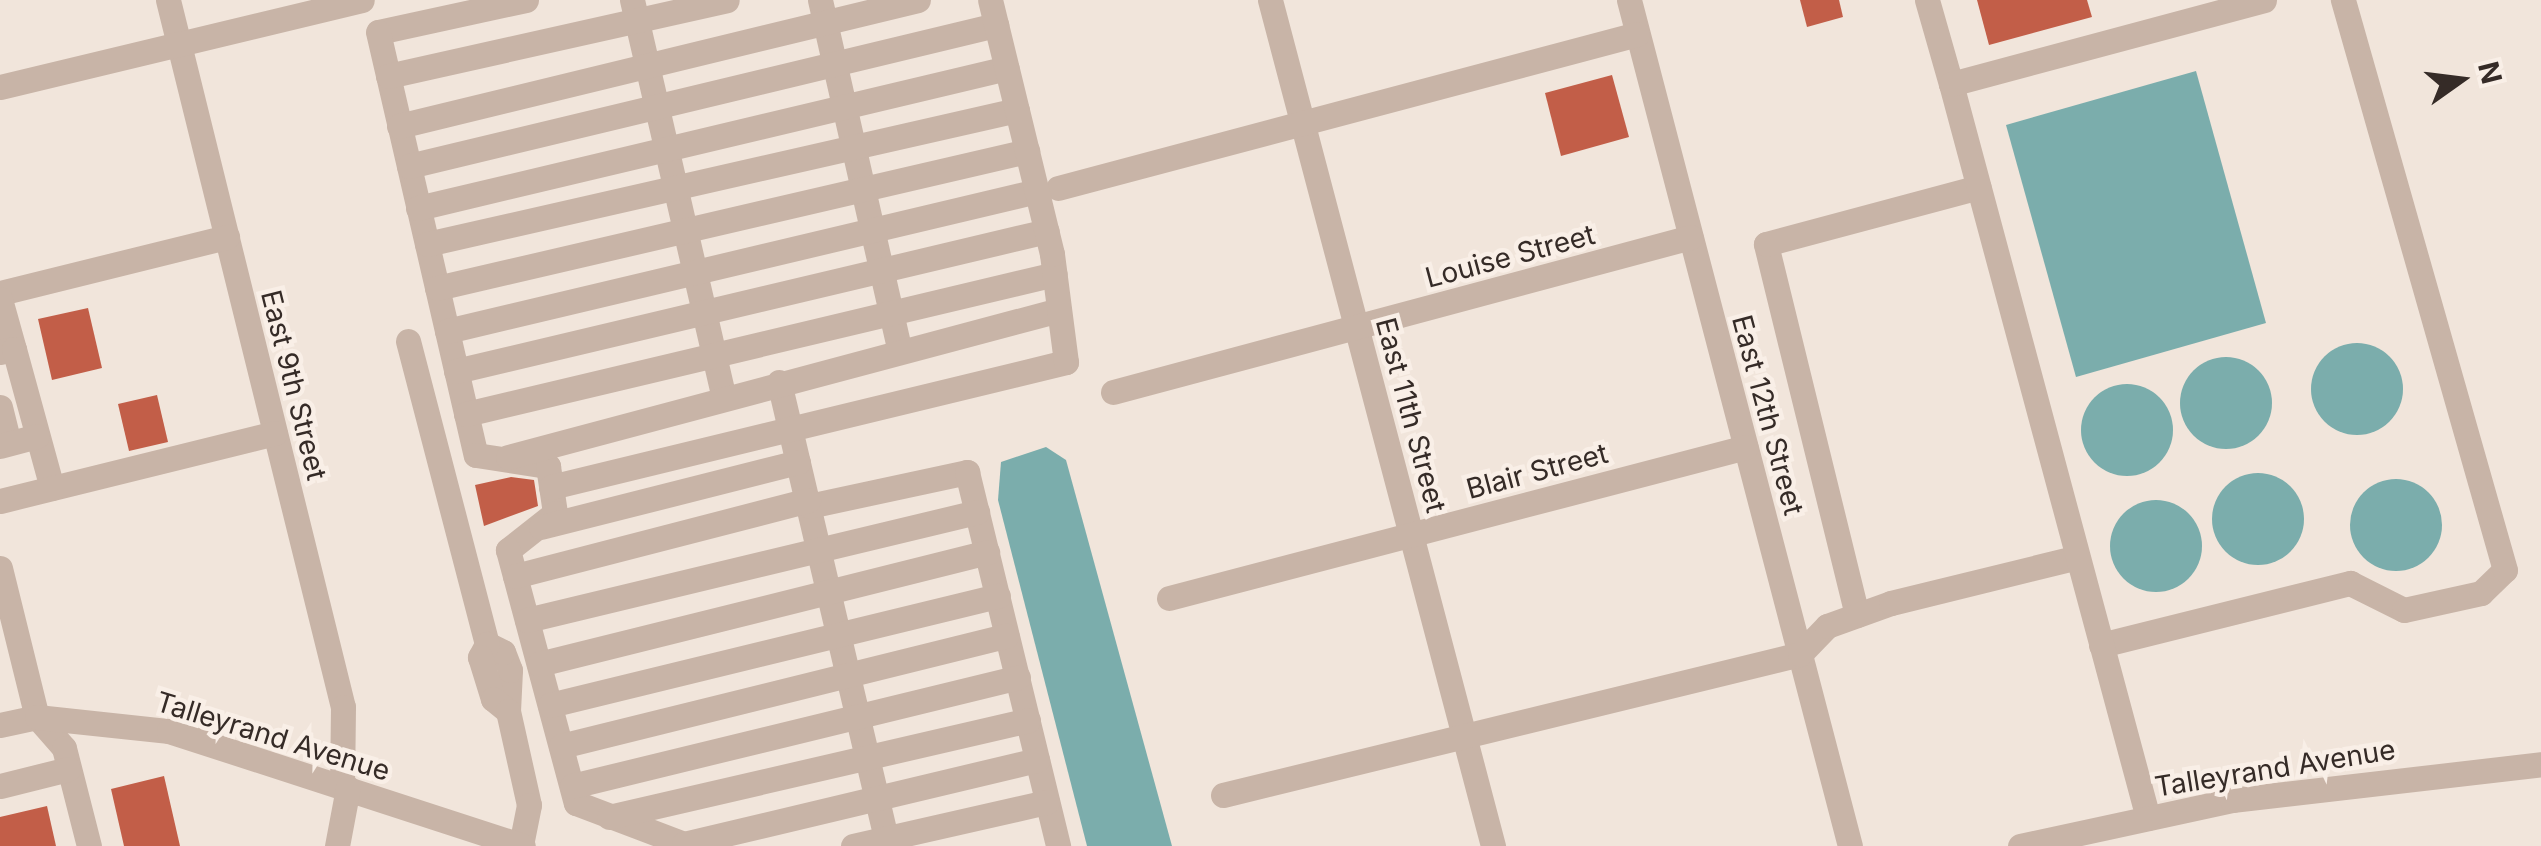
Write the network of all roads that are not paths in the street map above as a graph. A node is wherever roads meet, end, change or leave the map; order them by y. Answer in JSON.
{"nodes":[{"id":1,"x":168,"y":0,"type":"edge"},
{"id":2,"x":362,"y":0,"type":"edge"},
{"id":3,"x":526,"y":0,"type":"edge"},
{"id":4,"x":727,"y":0,"type":"edge"},
{"id":5,"x":918,"y":0,"type":"edge"},
{"id":6,"x":1270,"y":0,"type":"edge"},
{"id":7,"x":1628,"y":0,"type":"edge"},
{"id":8,"x":1927,"y":0,"type":"edge"},
{"id":9,"x":2264,"y":0,"type":"edge"},
{"id":10,"x":2343,"y":0,"type":"edge"},
{"id":11,"x":634,"y":10,"type":"edge"},
{"id":12,"x":822,"y":11,"type":"edge"},
{"id":13,"x":993,"y":12,"type":"edge"},
{"id":14,"x":1638,"y":34,"type":"junction"},
{"id":15,"x":178,"y":42,"type":"junction"},
{"id":16,"x":833,"y":58,"type":"junction"},
{"id":17,"x":646,"y":66,"type":"junction"},
{"id":18,"x":1007,"y":68,"type":"junction"},
{"id":19,"x":388,"y":76,"type":"junction"},
{"id":20,"x":1950,"y":84,"type":"junction"},
{"id":21,"x":0,"y":86,"type":"edge"},
{"id":22,"x":653,"y":104,"type":"junction"},
{"id":23,"x":842,"y":104,"type":"junction"},
{"id":24,"x":1017,"y":110,"type":"junction"},
{"id":25,"x":400,"y":126,"type":"junction"},
{"id":26,"x":1303,"y":127,"type":"junction"},
{"id":27,"x":853,"y":143,"type":"junction"},
{"id":28,"x":664,"y":147,"type":"junction"},
{"id":29,"x":1027,"y":151,"type":"junction"},
{"id":30,"x":409,"y":166,"type":"junction"},
{"id":31,"x":864,"y":184,"type":"junction"},
{"id":32,"x":673,"y":186,"type":"junction"},
{"id":33,"x":1978,"y":187,"type":"junction"},
{"id":34,"x":1047,"y":189,"type":"junction"},
{"id":35,"x":418,"y":208,"type":"junction"},
{"id":36,"x":871,"y":226,"type":"junction"},
{"id":37,"x":683,"y":227,"type":"junction"},
{"id":38,"x":1047,"y":231,"type":"junction"},
{"id":39,"x":227,"y":237,"type":"junction"},
{"id":40,"x":1690,"y":237,"type":"junction"},
{"id":41,"x":427,"y":244,"type":"junction"},
{"id":42,"x":694,"y":269,"type":"junction"},
{"id":43,"x":883,"y":269,"type":"junction"},
{"id":44,"x":1054,"y":274,"type":"junction"},
{"id":45,"x":437,"y":288,"type":"junction"},
{"id":46,"x":0,"y":296,"type":"edge"},
{"id":47,"x":893,"y":309,"type":"junction"},
{"id":48,"x":1059,"y":310,"type":"junction"},
{"id":49,"x":703,"y":312,"type":"junction"},
{"id":50,"x":1357,"y":329,"type":"junction"},
{"id":51,"x":447,"y":331,"type":"junction"},
{"id":52,"x":408,"y":341,"type":"dead end"},
{"id":53,"x":7,"y":350,"type":"edge"},
{"id":54,"x":900,"y":351,"type":"junction"},
{"id":55,"x":714,"y":352,"type":"junction"},
{"id":56,"x":456,"y":371,"type":"junction"},
{"id":57,"x":778,"y":382,"type":"junction"},
{"id":58,"x":1113,"y":392,"type":"dead end"},
{"id":59,"x":724,"y":397,"type":"junction"},
{"id":60,"x":0,"y":407,"type":"edge"},
{"id":61,"x":466,"y":414,"type":"junction"},
{"id":62,"x":791,"y":429,"type":"junction"},
{"id":63,"x":275,"y":433,"type":"junction"},
{"id":64,"x":37,"y":436,"type":"junction"},
{"id":65,"x":5,"y":445,"type":"edge"},
{"id":66,"x":1746,"y":447,"type":"junction"},
{"id":67,"x":500,"y":459,"type":"junction"},
{"id":68,"x":798,"y":462,"type":"junction"},
{"id":69,"x":551,"y":487,"type":"junction"},
{"id":70,"x":52,"y":488,"type":"junction"},
{"id":71,"x":0,"y":501,"type":"edge"},
{"id":72,"x":808,"y":503,"type":"junction"},
{"id":73,"x":977,"y":512,"type":"junction"},
{"id":74,"x":536,"y":528,"type":"junction"},
{"id":75,"x":1411,"y":535,"type":"junction"},
{"id":76,"x":820,"y":547,"type":"junction"},
{"id":77,"x":987,"y":552,"type":"junction"},
{"id":78,"x":2074,"y":558,"type":"junction"},
{"id":79,"x":0,"y":568,"type":"edge"},
{"id":80,"x":515,"y":576,"type":"junction"},
{"id":81,"x":830,"y":590,"type":"junction"},
{"id":82,"x":998,"y":596,"type":"junction"},
{"id":83,"x":1170,"y":598,"type":"dead end"},
{"id":84,"x":1857,"y":615,"type":"junction"},
{"id":85,"x":6,"y":618,"type":"edge"},
{"id":86,"x":527,"y":620,"type":"junction"},
{"id":87,"x":841,"y":632,"type":"junction"},
{"id":88,"x":1007,"y":636,"type":"junction"},
{"id":89,"x":2100,"y":645,"type":"junction"},
{"id":90,"x":1800,"y":654,"type":"junction"},
{"id":91,"x":539,"y":664,"type":"junction"},
{"id":92,"x":850,"y":670,"type":"junction"},
{"id":93,"x":1018,"y":677,"type":"junction"},
{"id":94,"x":550,"y":705,"type":"junction"},
{"id":95,"x":862,"y":713,"type":"junction"},
{"id":96,"x":37,"y":717,"type":"junction"},
{"id":97,"x":1028,"y":720,"type":"junction"},
{"id":98,"x":0,"y":725,"type":"edge"},
{"id":99,"x":1464,"y":734,"type":"junction"},
{"id":100,"x":561,"y":746,"type":"junction"},
{"id":101,"x":872,"y":752,"type":"junction"},
{"id":102,"x":1037,"y":760,"type":"junction"},
{"id":103,"x":2541,"y":764,"type":"edge"},
{"id":104,"x":68,"y":768,"type":"junction"},
{"id":105,"x":0,"y":786,"type":"edge"},
{"id":106,"x":572,"y":786,"type":"junction"},
{"id":107,"x":345,"y":787,"type":"junction"},
{"id":108,"x":881,"y":795,"type":"junction"},
{"id":109,"x":1224,"y":795,"type":"dead end"},
{"id":110,"x":1048,"y":802,"type":"junction"},
{"id":111,"x":609,"y":817,"type":"junction"},
{"id":112,"x":2148,"y":818,"type":"junction"},
{"id":113,"x":892,"y":842,"type":"edge"},
{"id":114,"x":510,"y":844,"type":"edge"},
{"id":115,"x":687,"y":845,"type":"edge"},
{"id":116,"x":1054,"y":845,"type":"edge"},
{"id":117,"x":89,"y":846,"type":"edge"},
{"id":118,"x":337,"y":846,"type":"edge"},
{"id":119,"x":853,"y":846,"type":"edge"},
{"id":120,"x":1493,"y":846,"type":"edge"},
{"id":121,"x":1850,"y":846,"type":"edge"},
{"id":122,"x":2020,"y":846,"type":"edge"}],
"edges":[{"from":1,"to":15,"type":"street","name":"East 9th Street"},
{"from":2,"to":15,"type":"street"},
{"from":3,"to":19,"type":"street"},
{"from":4,"to":11,"type":"street"},
{"from":5,"to":12,"type":"street"},
{"from":6,"to":26,"type":"street","name":"East 11th Street"},
{"from":7,"to":14,"type":"street","name":"East 12th Street"},
{"from":8,"to":20,"type":"street"},
{"from":9,"to":20,"type":"street"},
{"from":10,"to":89,"type":"street"},
{"from":11,"to":17,"type":"street"},
{"from":11,"to":19,"type":"street"},
{"from":12,"to":16,"type":"street"},
{"from":12,"to":17,"type":"street"},
{"from":13,"to":16,"type":"street"},
{"from":13,"to":18,"type":"street"},
{"from":14,"to":26,"type":"street"},
{"from":14,"to":40,"type":"street","name":"East 12th Street"},
{"from":15,"to":21,"type":"street"},
{"from":15,"to":39,"type":"street","name":"East 9th Street"},
{"from":16,"to":22,"type":"street"},
{"from":16,"to":23,"type":"street"},
{"from":17,"to":22,"type":"street"},
{"from":17,"to":25,"type":"street"},
{"from":18,"to":23,"type":"street"},
{"from":18,"to":24,"type":"street"},
{"from":19,"to":25,"type":"street"},
{"from":20,"to":33,"type":"street"},
{"from":22,"to":28,"type":"street"},
{"from":22,"to":30,"type":"street"},
{"from":23,"to":27,"type":"street"},
{"from":23,"to":28,"type":"street"},
{"from":24,"to":27,"type":"street"},
{"from":24,"to":29,"type":"street"},
{"from":25,"to":30,"type":"street"},
{"from":26,"to":34,"type":"street"},
{"from":26,"to":50,"type":"street","name":"East 11th Street"},
{"from":27,"to":31,"type":"street"},
{"from":27,"to":32,"type":"street"},
{"from":28,"to":32,"type":"street"},
{"from":28,"to":35,"type":"street"},
{"from":29,"to":31,"type":"street"},
{"from":29,"to":34,"type":"street"},
{"from":30,"to":35,"type":"street"},
{"from":31,"to":36,"type":"street"},
{"from":31,"to":37,"type":"street"},
{"from":32,"to":37,"type":"street"},
{"from":32,"to":41,"type":"street"},
{"from":33,"to":78,"type":"street"},
{"from":33,"to":84,"type":"street"},
{"from":34,"to":36,"type":"street"},
{"from":34,"to":38,"type":"street"},
{"from":35,"to":41,"type":"street"},
{"from":36,"to":42,"type":"street"},
{"from":36,"to":43,"type":"street"},
{"from":37,"to":42,"type":"street"},
{"from":37,"to":45,"type":"street"},
{"from":38,"to":43,"type":"street"},
{"from":38,"to":44,"type":"street"},
{"from":39,"to":46,"type":"street"},
{"from":39,"to":63,"type":"street","name":"East 9th Street"},
{"from":40,"to":50,"type":"street","name":"Louise Street"},
{"from":40,"to":66,"type":"street","name":"East 12th Street"},
{"from":41,"to":45,"type":"street"},
{"from":42,"to":49,"type":"street"},
{"from":42,"to":51,"type":"street"},
{"from":43,"to":47,"type":"street"},
{"from":43,"to":49,"type":"street"},
{"from":44,"to":47,"type":"street"},
{"from":44,"to":48,"type":"street"},
{"from":45,"to":51,"type":"street"},
{"from":46,"to":53,"type":"street"},
{"from":47,"to":54,"type":"street"},
{"from":47,"to":55,"type":"street"},
{"from":48,"to":54,"type":"street"},
{"from":48,"to":62,"type":"street"},
{"from":49,"to":55,"type":"street"},
{"from":49,"to":56,"type":"street"},
{"from":50,"to":58,"type":"street","name":"Louise Street"},
{"from":50,"to":75,"type":"street","name":"East 11th Street"},
{"from":51,"to":56,"type":"street"},
{"from":52,"to":114,"type":"street"},
{"from":53,"to":64,"type":"street"},
{"from":54,"to":57,"type":"street"},
{"from":55,"to":59,"type":"street"},
{"from":55,"to":61,"type":"street"},
{"from":56,"to":61,"type":"street"},
{"from":57,"to":59,"type":"street"},
{"from":57,"to":62,"type":"street"},
{"from":59,"to":67,"type":"street"},
{"from":60,"to":65,"type":"street"},
{"from":61,"to":67,"type":"street"},
{"from":62,"to":68,"type":"street"},
{"from":62,"to":69,"type":"street"},
{"from":63,"to":70,"type":"street"},
{"from":63,"to":107,"type":"street","name":"East 9th Street"},
{"from":64,"to":65,"type":"street"},
{"from":64,"to":70,"type":"street"},
{"from":66,"to":75,"type":"street","name":"Blair Street"},
{"from":66,"to":90,"type":"street","name":"East 12th Street"},
{"from":67,"to":69,"type":"street"},
{"from":68,"to":72,"type":"street"},
{"from":68,"to":74,"type":"street"},
{"from":69,"to":74,"type":"street"},
{"from":70,"to":71,"type":"street"},
{"from":72,"to":73,"type":"street"},
{"from":72,"to":76,"type":"street"},
{"from":72,"to":80,"type":"street"},
{"from":73,"to":76,"type":"street"},
{"from":73,"to":77,"type":"street"},
{"from":74,"to":80,"type":"street"},
{"from":75,"to":83,"type":"street","name":"Blair Street"},
{"from":75,"to":99,"type":"street","name":"East 11th Street"},
{"from":76,"to":81,"type":"street"},
{"from":76,"to":86,"type":"street"},
{"from":77,"to":81,"type":"street"},
{"from":77,"to":82,"type":"street"},
{"from":78,"to":84,"type":"street"},
{"from":78,"to":89,"type":"street"},
{"from":79,"to":85,"type":"street"},
{"from":80,"to":86,"type":"street"},
{"from":81,"to":87,"type":"street"},
{"from":81,"to":91,"type":"street"},
{"from":82,"to":87,"type":"street"},
{"from":82,"to":88,"type":"street"},
{"from":84,"to":90,"type":"street"},
{"from":85,"to":96,"type":"street"},
{"from":86,"to":91,"type":"street"},
{"from":87,"to":92,"type":"street"},
{"from":87,"to":94,"type":"street"},
{"from":88,"to":92,"type":"street"},
{"from":88,"to":93,"type":"street"},
{"from":89,"to":112,"type":"street"},
{"from":90,"to":99,"type":"street"},
{"from":90,"to":121,"type":"street","name":"East 12th Street"},
{"from":91,"to":94,"type":"street"},
{"from":92,"to":95,"type":"street"},
{"from":92,"to":100,"type":"street"},
{"from":93,"to":95,"type":"street"},
{"from":93,"to":97,"type":"street"},
{"from":94,"to":100,"type":"street"},
{"from":95,"to":101,"type":"street"},
{"from":95,"to":106,"type":"street"},
{"from":96,"to":98,"type":"street","name":"Talleyrand Avenue"},
{"from":96,"to":104,"type":"street"},
{"from":96,"to":107,"type":"street","name":"Talleyrand Avenue"},
{"from":97,"to":101,"type":"street"},
{"from":97,"to":102,"type":"street"},
{"from":99,"to":109,"type":"street"},
{"from":99,"to":120,"type":"street","name":"East 11th Street"},
{"from":100,"to":106,"type":"street"},
{"from":101,"to":108,"type":"street"},
{"from":101,"to":111,"type":"street"},
{"from":102,"to":108,"type":"street"},
{"from":102,"to":110,"type":"street"},
{"from":103,"to":112,"type":"street","name":"Talleyrand Avenue"},
{"from":104,"to":105,"type":"street"},
{"from":104,"to":117,"type":"street"},
{"from":106,"to":111,"type":"street"},
{"from":107,"to":114,"type":"street","name":"Talleyrand Avenue"},
{"from":107,"to":118,"type":"street","name":"East 9th Street"},
{"from":108,"to":113,"type":"street"},
{"from":108,"to":115,"type":"street"},
{"from":110,"to":113,"type":"street"},
{"from":110,"to":116,"type":"street"},
{"from":111,"to":115,"type":"street"},
{"from":112,"to":122,"type":"street","name":"Talleyrand Avenue"},
{"from":113,"to":119,"type":"street"}]}
